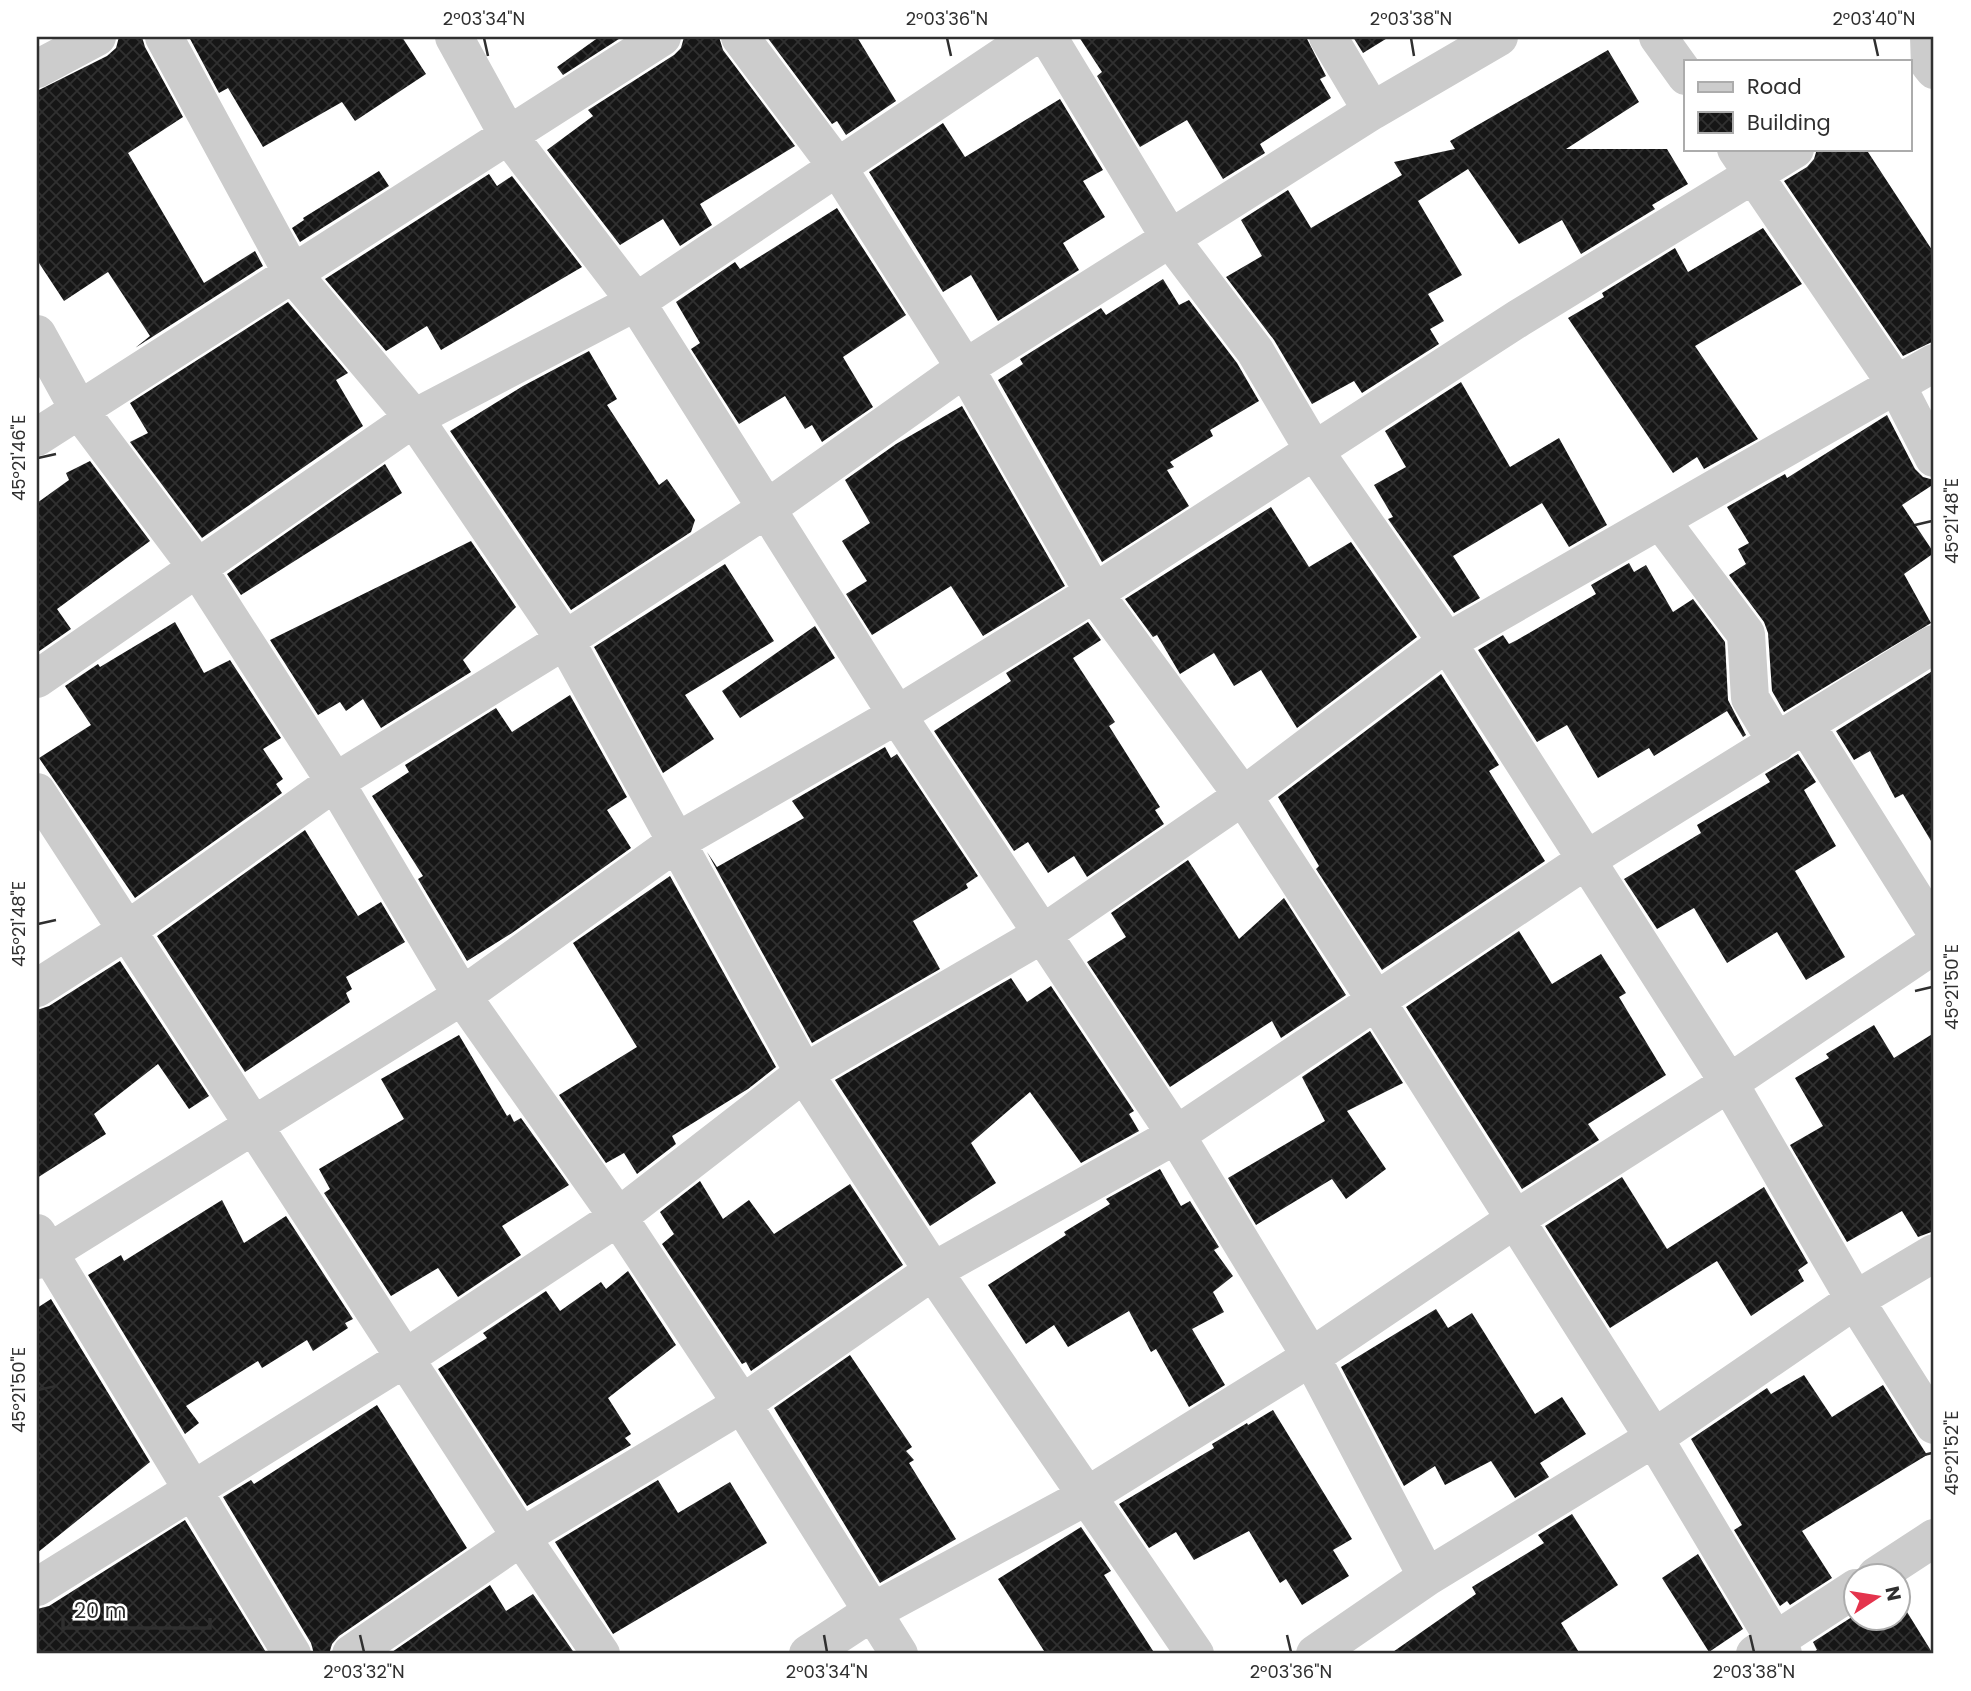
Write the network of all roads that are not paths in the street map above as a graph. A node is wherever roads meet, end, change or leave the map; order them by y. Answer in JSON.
{"nodes":[{"id":1,"x":97,"y":37,"type":"edge"},
{"id":2,"x":164,"y":37,"type":"edge"},
{"id":3,"x":454,"y":37,"type":"edge"},
{"id":4,"x":662,"y":37,"type":"edge"},
{"id":5,"x":740,"y":37,"type":"edge"},
{"id":6,"x":1032,"y":37,"type":"edge"},
{"id":7,"x":1048,"y":37,"type":"edge"},
{"id":8,"x":1328,"y":37,"type":"edge"},
{"id":9,"x":1499,"y":37,"type":"edge"},
{"id":10,"x":1658,"y":37,"type":"edge"},
{"id":11,"x":37,"y":69,"type":"edge"},
{"id":12,"x":1684,"y":73,"type":"edge"},
{"id":13,"x":1372,"y":111,"type":"junction"},
{"id":14,"x":508,"y":135,"type":"junction"},
{"id":15,"x":1791,"y":150,"type":"edge"},
{"id":16,"x":1745,"y":162,"type":"edge"},
{"id":17,"x":836,"y":165,"type":"junction"},
{"id":18,"x":1171,"y":240,"type":"junction"},
{"id":19,"x":292,"y":273,"type":"junction"},
{"id":20,"x":636,"y":302,"type":"junction"},
{"id":21,"x":37,"y":334,"type":"edge"},
{"id":22,"x":1934,"y":363,"type":"edge"},
{"id":23,"x":965,"y":368,"type":"junction"},
{"id":24,"x":1896,"y":384,"type":"junction"},
{"id":25,"x":79,"y":410,"type":"junction"},
{"id":26,"x":414,"y":418,"type":"junction"},
{"id":27,"x":37,"y":437,"type":"edge"},
{"id":28,"x":1313,"y":449,"type":"junction"},
{"id":29,"x":1934,"y":458,"type":"edge"},
{"id":30,"x":769,"y":507,"type":"junction"},
{"id":31,"x":1661,"y":522,"type":"junction"},
{"id":32,"x":197,"y":566,"type":"junction"},
{"id":33,"x":1094,"y":593,"type":"junction"},
{"id":34,"x":565,"y":640,"type":"junction"},
{"id":35,"x":1447,"y":642,"type":"junction"},
{"id":36,"x":1934,"y":644,"type":"edge"},
{"id":37,"x":37,"y":679,"type":"edge"},
{"id":38,"x":897,"y":715,"type":"junction"},
{"id":39,"x":1792,"y":734,"type":"junction"},
{"id":40,"x":335,"y":782,"type":"junction"},
{"id":41,"x":37,"y":792,"type":"edge"},
{"id":42,"x":1243,"y":796,"type":"junction"},
{"id":43,"x":678,"y":841,"type":"junction"},
{"id":44,"x":1587,"y":860,"type":"junction"},
{"id":45,"x":1934,"y":929,"type":"edge"},
{"id":46,"x":126,"y":931,"type":"junction"},
{"id":47,"x":1041,"y":935,"type":"junction"},
{"id":48,"x":1934,"y":945,"type":"edge"},
{"id":49,"x":37,"y":988,"type":"edge"},
{"id":50,"x":462,"y":996,"type":"junction"},
{"id":51,"x":1377,"y":1002,"type":"junction"},
{"id":52,"x":804,"y":1073,"type":"junction"},
{"id":53,"x":1729,"y":1083,"type":"junction"},
{"id":54,"x":253,"y":1124,"type":"junction"},
{"id":55,"x":1175,"y":1135,"type":"junction"},
{"id":56,"x":618,"y":1217,"type":"junction"},
{"id":57,"x":1514,"y":1220,"type":"junction"},
{"id":58,"x":41,"y":1248,"type":"edge"},
{"id":59,"x":1934,"y":1253,"type":"edge"},
{"id":60,"x":933,"y":1271,"type":"junction"},
{"id":61,"x":1855,"y":1300,"type":"junction"},
{"id":62,"x":1311,"y":1357,"type":"junction"},
{"id":63,"x":405,"y":1358,"type":"junction"},
{"id":64,"x":742,"y":1404,"type":"junction"},
{"id":65,"x":1934,"y":1425,"type":"edge"},
{"id":66,"x":1654,"y":1438,"type":"junction"},
{"id":67,"x":191,"y":1492,"type":"junction"},
{"id":68,"x":1087,"y":1496,"type":"junction"},
{"id":69,"x":521,"y":1537,"type":"junction"},
{"id":70,"x":1934,"y":1538,"type":"edge"},
{"id":71,"x":1897,"y":1562,"type":"edge"},
{"id":72,"x":1427,"y":1577,"type":"junction"},
{"id":73,"x":37,"y":1587,"type":"edge"},
{"id":74,"x":1842,"y":1598,"type":"edge"},
{"id":75,"x":873,"y":1612,"type":"junction"},
{"id":76,"x":1771,"y":1650,"type":"edge"},
{"id":77,"x":292,"y":1654,"type":"edge"},
{"id":78,"x":352,"y":1654,"type":"edge"},
{"id":79,"x":601,"y":1654,"type":"edge"},
{"id":80,"x":808,"y":1654,"type":"edge"},
{"id":81,"x":899,"y":1654,"type":"edge"},
{"id":82,"x":1195,"y":1654,"type":"edge"},
{"id":83,"x":1315,"y":1654,"type":"edge"}],
"edges":[{"from":1,"to":11,"type":"street"},
{"from":2,"to":19,"type":"street"},
{"from":3,"to":14,"type":"street"},
{"from":4,"to":14,"type":"street"},
{"from":5,"to":17,"type":"street"},
{"from":6,"to":17,"type":"street"},
{"from":7,"to":18,"type":"street"},
{"from":8,"to":13,"type":"street"},
{"from":9,"to":13,"type":"street"},
{"from":10,"to":12,"type":"street"},
{"from":13,"to":18,"type":"street"},
{"from":14,"to":19,"type":"street"},
{"from":14,"to":20,"type":"street"},
{"from":15,"to":16,"type":"street"},
{"from":16,"to":24,"type":"street"},
{"from":16,"to":28,"type":"street"},
{"from":17,"to":20,"type":"street"},
{"from":17,"to":23,"type":"street"},
{"from":18,"to":23,"type":"street"},
{"from":18,"to":28,"type":"street"},
{"from":19,"to":25,"type":"street"},
{"from":19,"to":26,"type":"street"},
{"from":20,"to":26,"type":"street"},
{"from":20,"to":30,"type":"street"},
{"from":21,"to":25,"type":"street"},
{"from":22,"to":24,"type":"street"},
{"from":23,"to":30,"type":"street"},
{"from":23,"to":33,"type":"street"},
{"from":24,"to":29,"type":"street"},
{"from":24,"to":31,"type":"street"},
{"from":25,"to":27,"type":"street"},
{"from":25,"to":32,"type":"street"},
{"from":26,"to":32,"type":"street"},
{"from":26,"to":34,"type":"street"},
{"from":28,"to":33,"type":"street"},
{"from":28,"to":35,"type":"street"},
{"from":30,"to":34,"type":"street"},
{"from":30,"to":38,"type":"street"},
{"from":31,"to":35,"type":"street"},
{"from":31,"to":39,"type":"street"},
{"from":32,"to":37,"type":"street"},
{"from":32,"to":40,"type":"street"},
{"from":33,"to":38,"type":"street"},
{"from":33,"to":42,"type":"street"},
{"from":34,"to":40,"type":"street"},
{"from":34,"to":43,"type":"street"},
{"from":35,"to":42,"type":"street"},
{"from":35,"to":44,"type":"street"},
{"from":36,"to":39,"type":"street"},
{"from":38,"to":43,"type":"street"},
{"from":38,"to":47,"type":"street"},
{"from":39,"to":44,"type":"street"},
{"from":39,"to":45,"type":"street"},
{"from":40,"to":46,"type":"street"},
{"from":40,"to":50,"type":"street"},
{"from":41,"to":46,"type":"street"},
{"from":42,"to":47,"type":"street"},
{"from":42,"to":51,"type":"street"},
{"from":43,"to":50,"type":"street"},
{"from":43,"to":52,"type":"street"},
{"from":44,"to":51,"type":"street"},
{"from":44,"to":53,"type":"street"},
{"from":46,"to":49,"type":"street"},
{"from":46,"to":54,"type":"street"},
{"from":47,"to":52,"type":"street"},
{"from":47,"to":55,"type":"street"},
{"from":48,"to":53,"type":"street"},
{"from":50,"to":54,"type":"street"},
{"from":50,"to":56,"type":"street"},
{"from":51,"to":55,"type":"street"},
{"from":51,"to":57,"type":"street"},
{"from":52,"to":56,"type":"street"},
{"from":52,"to":60,"type":"street"},
{"from":53,"to":57,"type":"street"},
{"from":53,"to":61,"type":"street"},
{"from":54,"to":58,"type":"street"},
{"from":54,"to":63,"type":"street"},
{"from":55,"to":60,"type":"street"},
{"from":55,"to":62,"type":"street"},
{"from":56,"to":63,"type":"street"},
{"from":56,"to":64,"type":"street"},
{"from":57,"to":62,"type":"street"},
{"from":57,"to":66,"type":"street"},
{"from":58,"to":67,"type":"street"},
{"from":59,"to":61,"type":"street"},
{"from":60,"to":64,"type":"street"},
{"from":60,"to":68,"type":"street"},
{"from":61,"to":65,"type":"street"},
{"from":61,"to":66,"type":"street"},
{"from":62,"to":68,"type":"street"},
{"from":62,"to":72,"type":"street"},
{"from":63,"to":67,"type":"street"},
{"from":63,"to":69,"type":"street"},
{"from":64,"to":69,"type":"street"},
{"from":64,"to":75,"type":"street"},
{"from":66,"to":72,"type":"street"},
{"from":66,"to":76,"type":"street"},
{"from":67,"to":73,"type":"street"},
{"from":67,"to":77,"type":"street"},
{"from":68,"to":75,"type":"street"},
{"from":68,"to":82,"type":"street"},
{"from":69,"to":78,"type":"street"},
{"from":69,"to":79,"type":"street"},
{"from":70,"to":71,"type":"street"},
{"from":72,"to":83,"type":"street"},
{"from":74,"to":76,"type":"street"},
{"from":75,"to":80,"type":"street"},
{"from":75,"to":81,"type":"street"}]}
